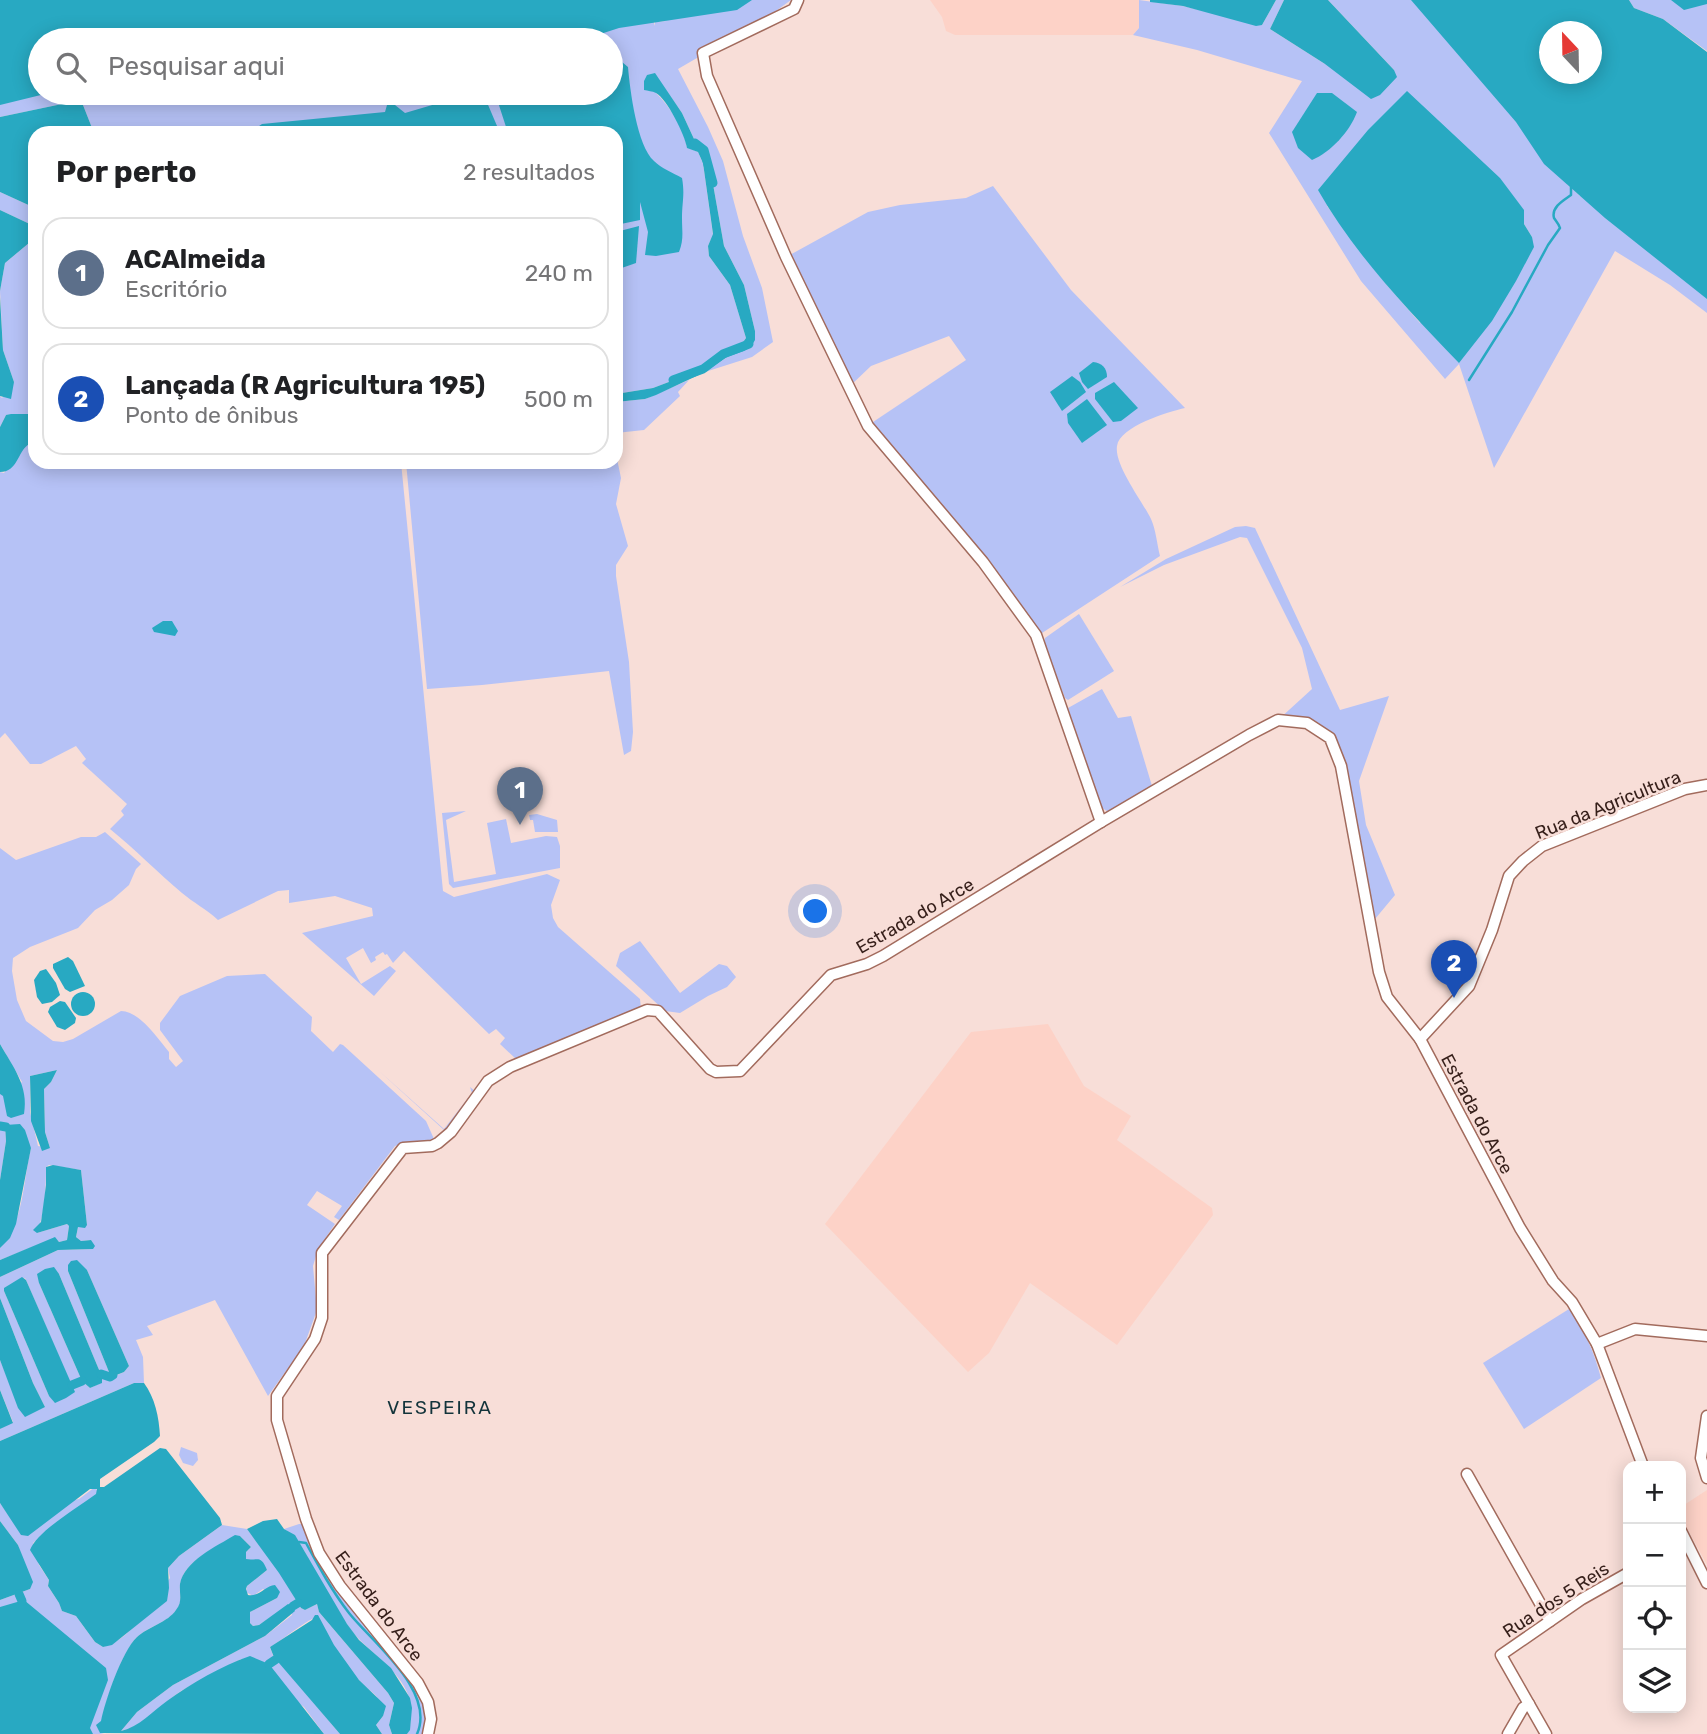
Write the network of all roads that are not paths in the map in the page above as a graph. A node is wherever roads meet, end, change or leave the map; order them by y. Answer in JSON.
{"nodes":[{"id":1,"x":798,"y":0,"type":"edge"},
{"id":2,"x":1707,"y":785,"type":"edge"},
{"id":3,"x":1101,"y":822,"type":"junction"},
{"id":4,"x":1420,"y":1039,"type":"junction"},
{"id":5,"x":1707,"y":1336,"type":"edge"},
{"id":6,"x":1597,"y":1344,"type":"junction"},
{"id":7,"x":1707,"y":1416,"type":"edge"},
{"id":8,"x":1641,"y":1461,"type":"edge"},
{"id":9,"x":1467,"y":1474,"type":"dead end"},
{"id":10,"x":1707,"y":1478,"type":"edge"},
{"id":11,"x":1686,"y":1544,"type":"edge"},
{"id":12,"x":1623,"y":1576,"type":"edge"},
{"id":13,"x":1707,"y":1583,"type":"edge"},
{"id":14,"x":1550,"y":1621,"type":"junction"},
{"id":15,"x":1529,"y":1704,"type":"junction"},
{"id":16,"x":428,"y":1734,"type":"edge"},
{"id":17,"x":1508,"y":1734,"type":"edge"},
{"id":18,"x":1546,"y":1734,"type":"edge"}],
"edges":[{"from":1,"to":3,"type":"street"},
{"from":2,"to":4,"type":"street","name":"Rua da Agricultura"},
{"from":3,"to":4,"type":"street","name":"Estrada do Arce"},
{"from":3,"to":16,"type":"street","name":"Estrada do Arce"},
{"from":4,"to":6,"type":"street","name":"Estrada do Arce"},
{"from":5,"to":6,"type":"street"},
{"from":6,"to":8,"type":"street","name":"Estrada do Arce"},
{"from":7,"to":10,"type":"street"},
{"from":9,"to":14,"type":"street"},
{"from":11,"to":13,"type":"street"},
{"from":12,"to":14,"type":"street","name":"Rua dos 5 Reis"},
{"from":14,"to":15,"type":"street","name":"Rua dos 5 Reis"},
{"from":15,"to":17,"type":"street"},
{"from":15,"to":18,"type":"street"}]}
